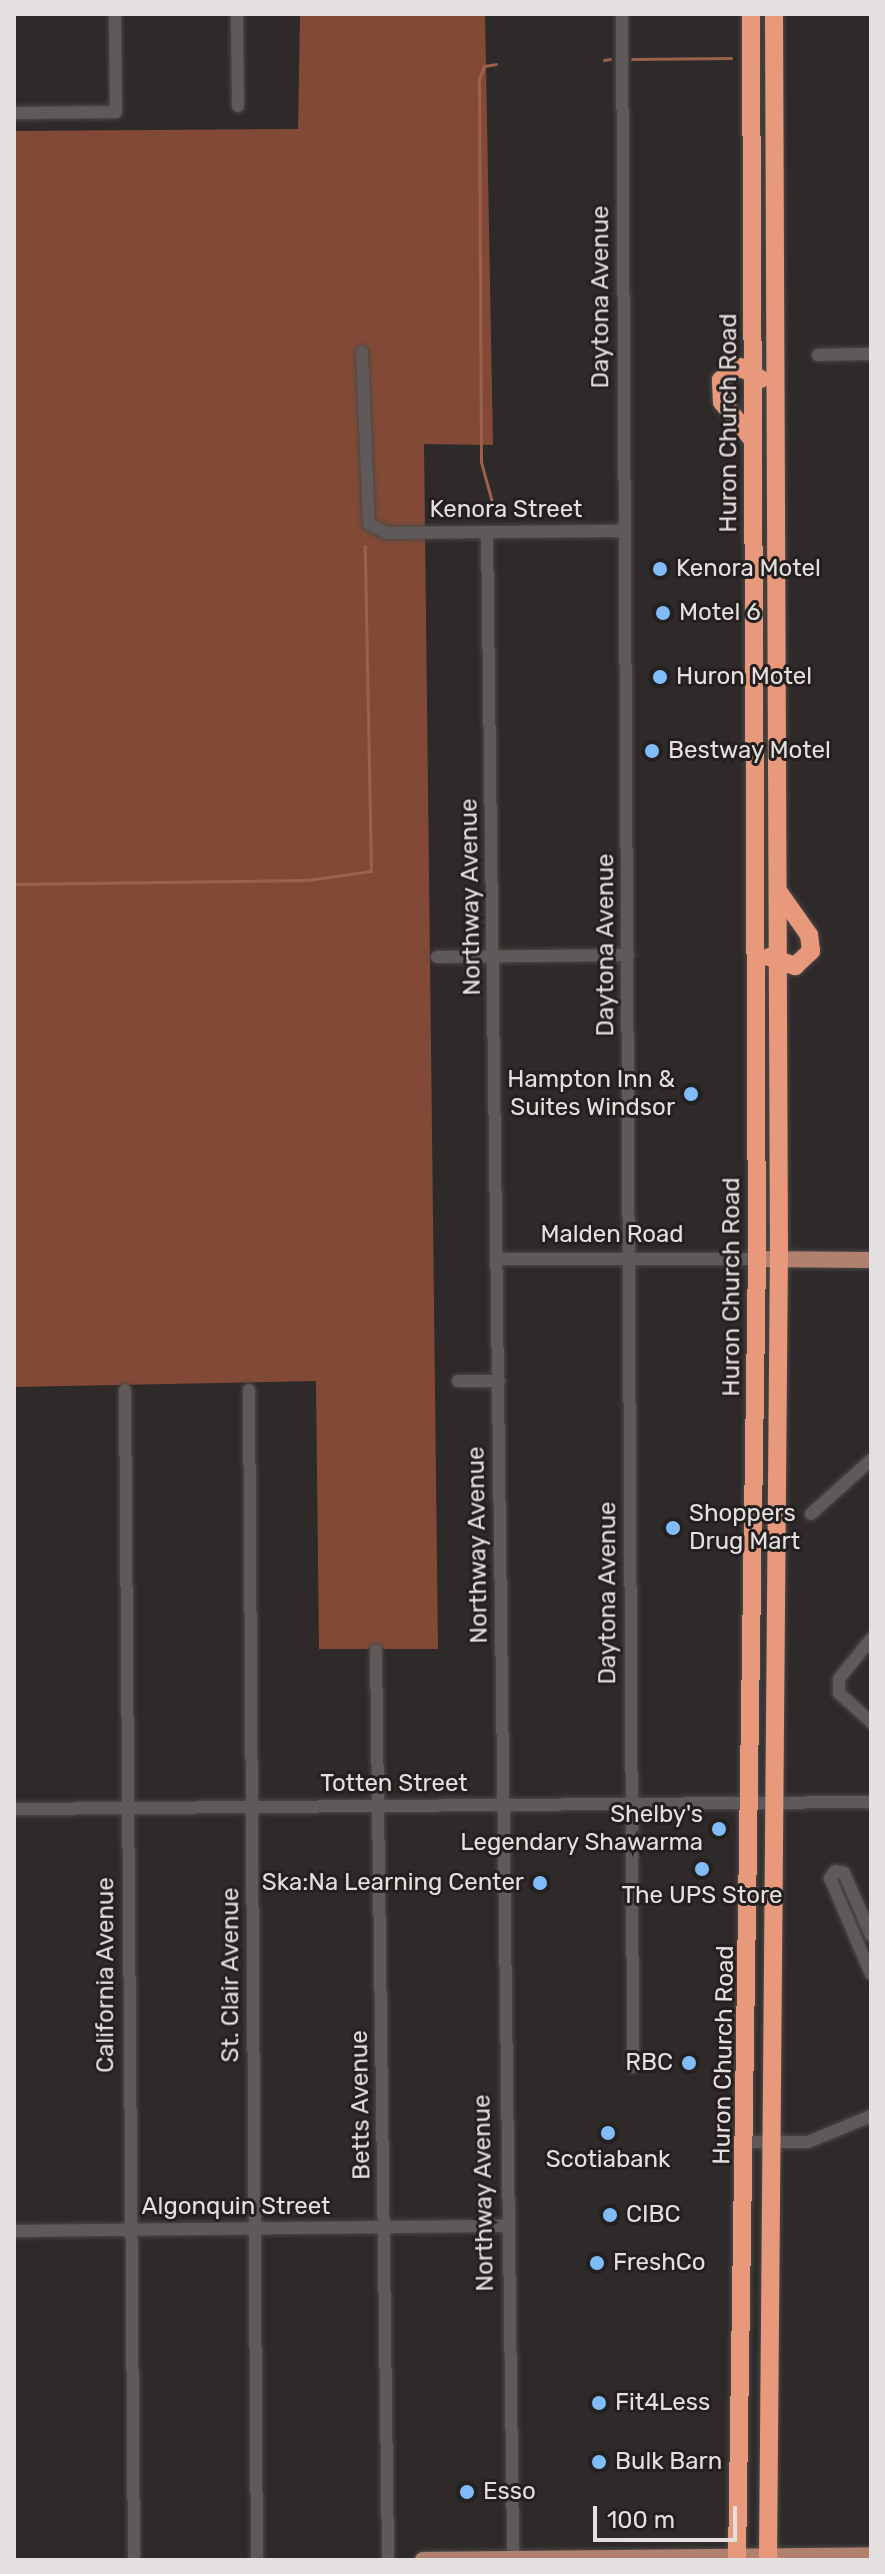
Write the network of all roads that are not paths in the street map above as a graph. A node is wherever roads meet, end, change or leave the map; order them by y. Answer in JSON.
{"nodes":[{"id":1,"x":115,"y":14,"type":"edge"},
{"id":2,"x":237,"y":14,"type":"edge"},
{"id":3,"x":622,"y":14,"type":"edge"},
{"id":4,"x":751,"y":14,"type":"edge"},
{"id":5,"x":774,"y":14,"type":"edge"},
{"id":6,"x":238,"y":106,"type":"dead end"},
{"id":7,"x":14,"y":113,"type":"edge"},
{"id":8,"x":362,"y":352,"type":"dead end"},
{"id":9,"x":871,"y":354,"type":"edge"},
{"id":10,"x":818,"y":355,"type":"dead end"},
{"id":11,"x":752,"y":371,"type":"junction"},
{"id":12,"x":776,"y":414,"type":"junction"},
{"id":13,"x":753,"y":441,"type":"junction"},
{"id":14,"x":625,"y":531,"type":"junction"},
{"id":15,"x":487,"y":532,"type":"junction"},
{"id":16,"x":778,"y":891,"type":"junction"},
{"id":17,"x":755,"y":951,"type":"junction"},
{"id":18,"x":628,"y":955,"type":"junction"},
{"id":19,"x":494,"y":956,"type":"junction"},
{"id":20,"x":437,"y":957,"type":"dead end"},
{"id":21,"x":778,"y":962,"type":"junction"},
{"id":22,"x":498,"y":1259,"type":"junction"},
{"id":23,"x":630,"y":1259,"type":"junction"},
{"id":24,"x":757,"y":1259,"type":"junction"},
{"id":25,"x":779,"y":1259,"type":"junction"},
{"id":26,"x":871,"y":1260,"type":"edge"},
{"id":27,"x":458,"y":1381,"type":"dead end"},
{"id":28,"x":499,"y":1381,"type":"junction"},
{"id":29,"x":125,"y":1390,"type":"dead end"},
{"id":30,"x":249,"y":1390,"type":"dead end"},
{"id":31,"x":871,"y":1460,"type":"edge"},
{"id":32,"x":811,"y":1514,"type":"dead end"},
{"id":33,"x":871,"y":1639,"type":"edge"},
{"id":34,"x":376,"y":1650,"type":"dead end"},
{"id":35,"x":871,"y":1722,"type":"edge"},
{"id":36,"x":753,"y":1802,"type":"junction"},
{"id":37,"x":775,"y":1802,"type":"junction"},
{"id":38,"x":871,"y":1802,"type":"edge"},
{"id":39,"x":631,"y":1803,"type":"junction"},
{"id":40,"x":503,"y":1805,"type":"junction"},
{"id":41,"x":378,"y":1806,"type":"junction"},
{"id":42,"x":252,"y":1807,"type":"junction"},
{"id":43,"x":127,"y":1808,"type":"junction"},
{"id":44,"x":14,"y":1809,"type":"edge"},
{"id":45,"x":871,"y":1935,"type":"edge"},
{"id":46,"x":871,"y":1974,"type":"edge"},
{"id":47,"x":633,"y":2067,"type":"dead end"},
{"id":48,"x":871,"y":2116,"type":"edge"},
{"id":49,"x":745,"y":2142,"type":"junction"},
{"id":50,"x":768,"y":2144,"type":"junction"},
{"id":51,"x":506,"y":2226,"type":"junction"},
{"id":52,"x":384,"y":2228,"type":"junction"},
{"id":53,"x":254,"y":2229,"type":"junction"},
{"id":54,"x":130,"y":2230,"type":"junction"},
{"id":55,"x":14,"y":2231,"type":"edge"},
{"id":56,"x":871,"y":2555,"type":"edge"},
{"id":57,"x":513,"y":2558,"type":"edge"},
{"id":58,"x":737,"y":2558,"type":"edge"},
{"id":59,"x":768,"y":2558,"type":"edge"},
{"id":60,"x":134,"y":2560,"type":"edge"},
{"id":61,"x":257,"y":2560,"type":"edge"},
{"id":62,"x":388,"y":2560,"type":"edge"},
{"id":63,"x":423,"y":2560,"type":"edge"}],
"edges":[{"from":1,"to":7,"type":"street"},
{"from":2,"to":6,"type":"street"},
{"from":3,"to":14,"type":"street","name":"Daytona Avenue"},
{"from":4,"to":11,"type":"highway","name":"Huron Church Road"},
{"from":5,"to":12,"type":"highway","name":"Huron Church Road"},
{"from":8,"to":15,"type":"street","name":"Kenora Street"},
{"from":9,"to":10,"type":"street"},
{"from":11,"to":12,"type":"highway"},
{"from":11,"to":13,"type":"highway","name":"Huron Church Road"},
{"from":11,"to":13,"type":"highway"},
{"from":12,"to":16,"type":"highway","name":"Huron Church Road"},
{"from":13,"to":17,"type":"highway","name":"Huron Church Road"},
{"from":14,"to":15,"type":"street","name":"Kenora Street"},
{"from":14,"to":18,"type":"street","name":"Daytona Avenue"},
{"from":15,"to":19,"type":"street","name":"Northway Avenue"},
{"from":16,"to":21,"type":"highway","name":"Huron Church Road"},
{"from":16,"to":21,"type":"highway"},
{"from":17,"to":21,"type":"highway"},
{"from":17,"to":24,"type":"highway","name":"Huron Church Road"},
{"from":18,"to":19,"type":"street"},
{"from":18,"to":23,"type":"street","name":"Daytona Avenue"},
{"from":19,"to":20,"type":"street"},
{"from":19,"to":22,"type":"street","name":"Northway Avenue"},
{"from":21,"to":25,"type":"highway","name":"Huron Church Road"},
{"from":22,"to":23,"type":"street","name":"Malden Road"},
{"from":22,"to":28,"type":"street","name":"Northway Avenue"},
{"from":23,"to":24,"type":"street","name":"Malden Road"},
{"from":23,"to":39,"type":"street","name":"Daytona Avenue"},
{"from":24,"to":25,"type":"main road","name":"Malden Road"},
{"from":24,"to":36,"type":"highway","name":"Huron Church Road"},
{"from":25,"to":26,"type":"main road","name":"Malden Road"},
{"from":25,"to":37,"type":"highway","name":"Huron Church Road"},
{"from":27,"to":28,"type":"street"},
{"from":28,"to":40,"type":"street","name":"Northway Avenue"},
{"from":29,"to":43,"type":"street","name":"California Avenue"},
{"from":30,"to":42,"type":"street","name":"St. Clair Avenue"},
{"from":31,"to":32,"type":"street"},
{"from":33,"to":35,"type":"street"},
{"from":34,"to":41,"type":"street","name":"Betts Avenue"},
{"from":36,"to":37,"type":"street","name":"Totten Street"},
{"from":36,"to":39,"type":"street","name":"Totten Street"},
{"from":36,"to":49,"type":"highway","name":"Huron Church Road"},
{"from":37,"to":38,"type":"street","name":"Totten Street"},
{"from":37,"to":50,"type":"highway","name":"Huron Church Road"},
{"from":39,"to":40,"type":"street","name":"Totten Street"},
{"from":39,"to":47,"type":"street","name":"Daytona Avenue"},
{"from":40,"to":41,"type":"street","name":"Totten Street"},
{"from":40,"to":51,"type":"street","name":"Northway Avenue"},
{"from":41,"to":42,"type":"street","name":"Totten Street"},
{"from":41,"to":52,"type":"street","name":"Betts Avenue"},
{"from":42,"to":43,"type":"street","name":"Totten Street"},
{"from":42,"to":53,"type":"street","name":"St. Clair Avenue"},
{"from":43,"to":44,"type":"street","name":"Totten Street"},
{"from":43,"to":54,"type":"street","name":"California Avenue"},
{"from":45,"to":46,"type":"street"},
{"from":48,"to":50,"type":"street"},
{"from":49,"to":50,"type":"street"},
{"from":49,"to":58,"type":"highway","name":"Huron Church Road"},
{"from":50,"to":59,"type":"highway","name":"Huron Church Road"},
{"from":51,"to":52,"type":"street","name":"Algonquin Street"},
{"from":51,"to":57,"type":"street","name":"Northway Avenue"},
{"from":52,"to":53,"type":"street","name":"Algonquin Street"},
{"from":52,"to":62,"type":"street","name":"Betts Avenue"},
{"from":53,"to":54,"type":"street","name":"Algonquin Street"},
{"from":53,"to":61,"type":"street","name":"St. Clair Avenue"},
{"from":54,"to":55,"type":"street","name":"Algonquin Street"},
{"from":54,"to":60,"type":"street","name":"California Avenue"},
{"from":56,"to":59,"type":"main road"},
{"from":57,"to":58,"type":"main road"},
{"from":57,"to":63,"type":"main road"},
{"from":58,"to":59,"type":"main road"}]}
